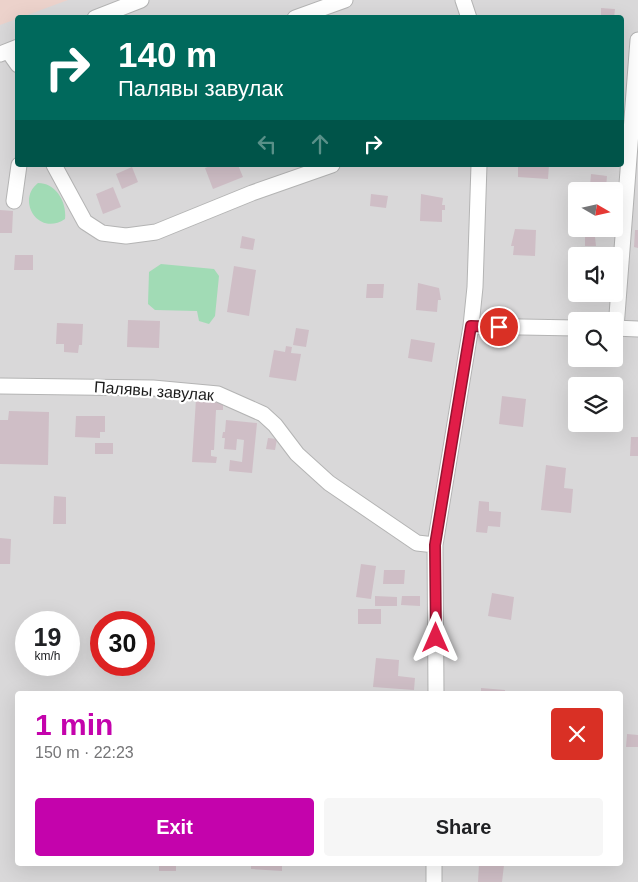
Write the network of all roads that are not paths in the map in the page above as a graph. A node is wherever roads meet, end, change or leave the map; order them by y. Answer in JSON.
{"nodes":[{"id":1,"x":141,"y":0,"type":"edge"},
{"id":2,"x":345,"y":0,"type":"edge"},
{"id":3,"x":463,"y":0,"type":"edge"},
{"id":4,"x":103,"y":15,"type":"edge"},
{"id":5,"x":303,"y":15,"type":"edge"},
{"id":6,"x":468,"y":15,"type":"edge"},
{"id":7,"x":638,"y":40,"type":"edge"},
{"id":8,"x":8,"y":50,"type":"edge"},
{"id":9,"x":15,"y":60,"type":"edge"},
{"id":10,"x":19,"y":167,"type":"edge"},
{"id":11,"x":55,"y":167,"type":"edge"},
{"id":12,"x":326,"y":167,"type":"edge"},
{"id":13,"x":479,"y":167,"type":"edge"},
{"id":14,"x":14,"y":201,"type":"dead end"},
{"id":15,"x":616,"y":312,"type":"edge"},
{"id":16,"x":471,"y":326,"type":"junction"},
{"id":17,"x":568,"y":328,"type":"edge"},
{"id":18,"x":623,"y":328,"type":"edge"},
{"id":19,"x":638,"y":329,"type":"edge"},
{"id":20,"x":0,"y":386,"type":"edge"},
{"id":21,"x":435,"y":545,"type":"junction"},
{"id":22,"x":436,"y":691,"type":"edge"},
{"id":23,"x":434,"y":866,"type":"edge"},
{"id":24,"x":434,"y":882,"type":"edge"}],
"edges":[{"from":1,"to":4,"type":"street"},
{"from":2,"to":5,"type":"street"},
{"from":3,"to":6,"type":"street"},
{"from":7,"to":15,"type":"street"},
{"from":8,"to":9,"type":"street"},
{"from":10,"to":14,"type":"street"},
{"from":11,"to":12,"type":"street"},
{"from":13,"to":16,"type":"street"},
{"from":16,"to":17,"type":"street"},
{"from":16,"to":21,"type":"street"},
{"from":18,"to":19,"type":"street"},
{"from":20,"to":21,"type":"street","name":"Палявы завулак"},
{"from":21,"to":22,"type":"street"},
{"from":23,"to":24,"type":"street"}]}
